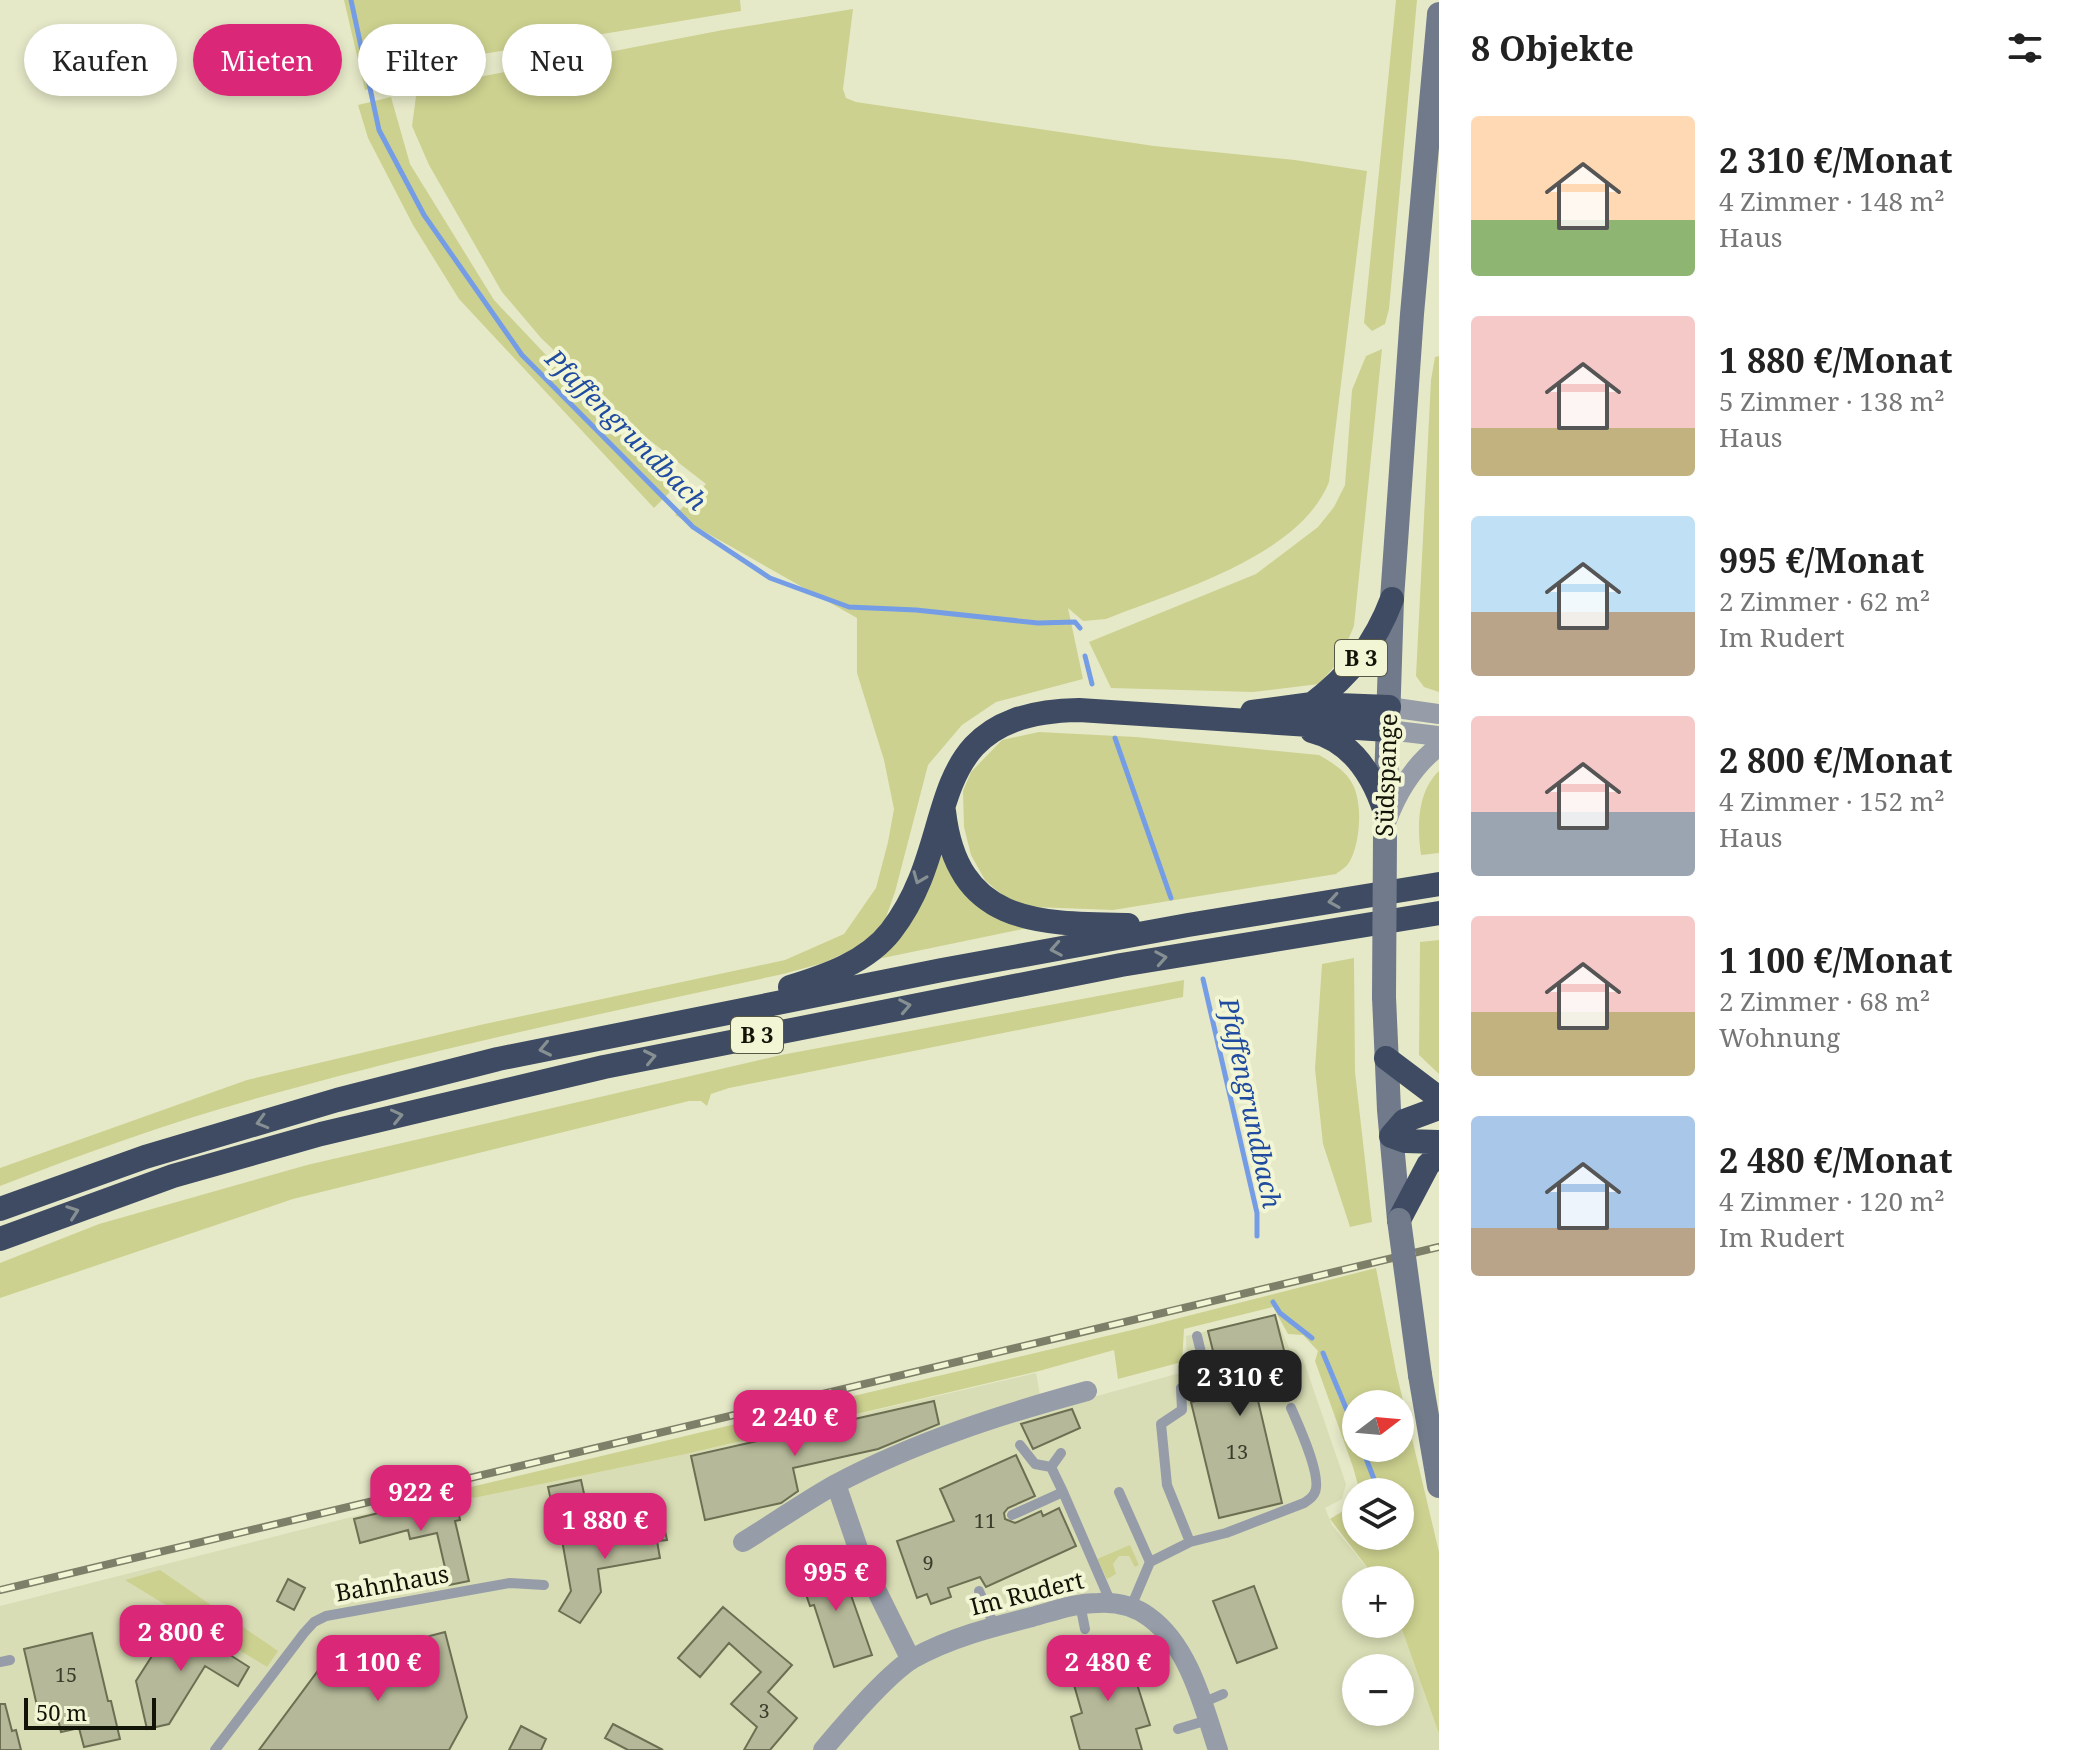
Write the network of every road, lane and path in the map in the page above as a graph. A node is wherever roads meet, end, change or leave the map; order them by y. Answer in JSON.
{"nodes":[{"id":1,"x":1439,"y":14,"type":"edge"},
{"id":2,"x":1392,"y":599,"type":"junction"},
{"id":3,"x":1312,"y":704,"type":"junction"},
{"id":4,"x":1439,"y":714,"type":"edge"},
{"id":5,"x":1210,"y":717,"type":"junction"},
{"id":6,"x":1388,"y":719,"type":"junction"},
{"id":7,"x":1294,"y":726,"type":"junction"},
{"id":8,"x":1439,"y":736,"type":"edge"},
{"id":9,"x":1439,"y":746,"type":"edge"},
{"id":10,"x":944,"y":804,"type":"junction"},
{"id":11,"x":1385,"y":825,"type":"junction"},
{"id":12,"x":1439,"y":884,"type":"edge"},
{"id":13,"x":1439,"y":913,"type":"edge"},
{"id":14,"x":1188,"y":925,"type":"junction"},
{"id":15,"x":677,"y":1022,"type":"junction"},
{"id":16,"x":1386,"y":1058,"type":"junction"},
{"id":17,"x":1439,"y":1098,"type":"edge"},
{"id":18,"x":1439,"y":1108,"type":"edge"},
{"id":19,"x":1391,"y":1136,"type":"junction"},
{"id":20,"x":1439,"y":1142,"type":"edge"},
{"id":21,"x":1439,"y":1154,"type":"edge"},
{"id":22,"x":1406,"y":1184,"type":"junction"},
{"id":23,"x":0,"y":1209,"type":"edge"},
{"id":24,"x":1399,"y":1220,"type":"joint"},
{"id":25,"x":0,"y":1239,"type":"edge"},
{"id":26,"x":1197,"y":1336,"type":"dead end"},
{"id":27,"x":1087,"y":1391,"type":"dead end"},
{"id":28,"x":1291,"y":1408,"type":"dead end"},
{"id":29,"x":1020,"y":1445,"type":"dead end"},
{"id":30,"x":1061,"y":1453,"type":"dead end"},
{"id":31,"x":1051,"y":1467,"type":"junction"},
{"id":32,"x":836,"y":1484,"type":"junction"},
{"id":33,"x":1439,"y":1486,"type":"edge"},
{"id":34,"x":1063,"y":1492,"type":"junction"},
{"id":35,"x":1119,"y":1492,"type":"dead end"},
{"id":36,"x":1012,"y":1515,"type":"dead end"},
{"id":37,"x":743,"y":1542,"type":"dead end"},
{"id":38,"x":1190,"y":1542,"type":"junction"},
{"id":39,"x":1150,"y":1562,"type":"junction"},
{"id":40,"x":544,"y":1585,"type":"dead end"},
{"id":41,"x":979,"y":1591,"type":"dead end"},
{"id":42,"x":1080,"y":1604,"type":"junction"},
{"id":43,"x":1121,"y":1605,"type":"junction"},
{"id":44,"x":995,"y":1627,"type":"junction"},
{"id":45,"x":1085,"y":1629,"type":"dead end"},
{"id":46,"x":911,"y":1660,"type":"junction"},
{"id":47,"x":1223,"y":1694,"type":"dead end"},
{"id":48,"x":1205,"y":1711,"type":"junction"},
{"id":49,"x":1178,"y":1729,"type":"dead end"},
{"id":50,"x":215,"y":1750,"type":"edge"},
{"id":51,"x":823,"y":1750,"type":"edge"},
{"id":52,"x":1218,"y":1750,"type":"edge"}],
"edges":[{"from":1,"to":2,"type":"main road","name":"Südspange"},
{"from":2,"to":3,"type":"highway","number":"B 3"},
{"from":2,"to":6,"type":"main road","name":"Südspange"},
{"from":3,"to":5,"type":"highway","number":"B 3"},
{"from":3,"to":6,"type":"highway","number":"B 3"},
{"from":4,"to":6,"type":"street"},
{"from":5,"to":7,"type":"highway","number":"B 3"},
{"from":5,"to":10,"type":"highway","number":"B 3"},
{"from":6,"to":7,"type":"highway","number":"B 3"},
{"from":6,"to":8,"type":"street"},
{"from":6,"to":11,"type":"main road","name":"Südspange"},
{"from":7,"to":11,"type":"highway","number":"B 3"},
{"from":9,"to":11,"type":"street"},
{"from":10,"to":14,"type":"highway","number":"B 3"},
{"from":10,"to":15,"type":"highway","number":"B 3","one_way":true},
{"from":11,"to":16,"type":"main road","name":"Südspange","bridge":true},
{"from":12,"to":14,"type":"highway","number":"B 3","one_way":true},
{"from":25,"to":13,"type":"highway","number":"B 3","one_way":true},
{"from":14,"to":15,"type":"highway","number":"B 3","one_way":true},
{"from":15,"to":23,"type":"highway","number":"B 3","one_way":true},
{"from":16,"to":17,"type":"highway"},
{"from":16,"to":19,"type":"main road","name":"Südspange"},
{"from":18,"to":19,"type":"highway"},
{"from":19,"to":20,"type":"highway"},
{"from":19,"to":22,"type":"main road","name":"Südspange"},
{"from":21,"to":22,"type":"highway"},
{"from":22,"to":24,"type":"highway"},
{"from":24,"to":33,"type":"main road","bridge":true},
{"from":26,"to":38,"type":"lane"},
{"from":27,"to":32,"type":"street"},
{"from":28,"to":38,"type":"lane"},
{"from":29,"to":31,"type":"lane"},
{"from":30,"to":31,"type":"lane"},
{"from":31,"to":34,"type":"lane"},
{"from":32,"to":37,"type":"street"},
{"from":32,"to":46,"type":"street"},
{"from":34,"to":36,"type":"lane"},
{"from":34,"to":43,"type":"lane"},
{"from":35,"to":39,"type":"lane"},
{"from":38,"to":39,"type":"lane"},
{"from":39,"to":43,"type":"lane"},
{"from":40,"to":50,"type":"lane","name":"Bahnhaus"},
{"from":41,"to":44,"type":"lane"},
{"from":42,"to":43,"type":"street","name":"Im Rudert"},
{"from":42,"to":44,"type":"street","name":"Im Rudert"},
{"from":42,"to":45,"type":"lane"},
{"from":43,"to":48,"type":"street"},
{"from":44,"to":46,"type":"street","name":"Im Rudert"},
{"from":46,"to":51,"type":"street","name":"Im Rudert"},
{"from":47,"to":48,"type":"lane"},
{"from":48,"to":49,"type":"lane"},
{"from":48,"to":52,"type":"street"}]}
